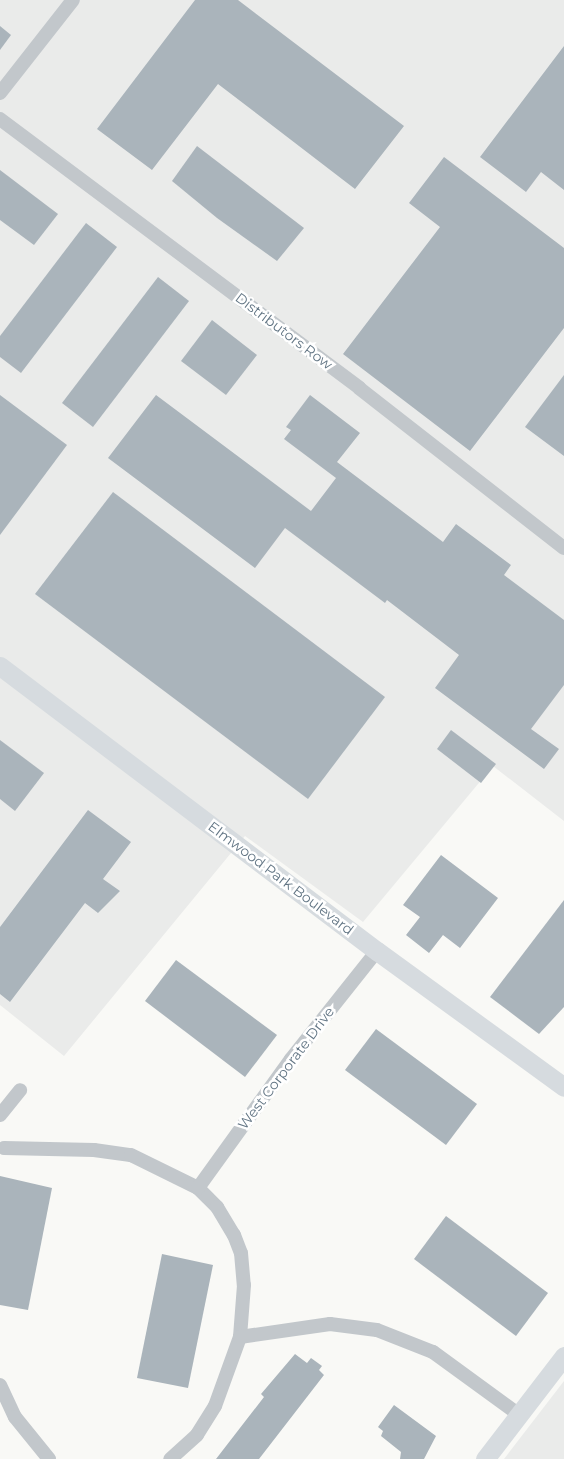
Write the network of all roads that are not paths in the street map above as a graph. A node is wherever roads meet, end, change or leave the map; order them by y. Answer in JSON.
{"nodes":[{"id":1,"x":73,"y":0,"type":"edge"},
{"id":2,"x":0,"y":93,"type":"edge"},
{"id":3,"x":0,"y":119,"type":"edge"},
{"id":4,"x":564,"y":548,"type":"edge"},
{"id":5,"x":0,"y":666,"type":"edge"},
{"id":6,"x":378,"y":951,"type":"junction"},
{"id":7,"x":564,"y":1087,"type":"edge"},
{"id":8,"x":20,"y":1090,"type":"dead end"},
{"id":9,"x":0,"y":1116,"type":"edge"},
{"id":10,"x":4,"y":1148,"type":"dead end"},
{"id":11,"x":198,"y":1188,"type":"junction"},
{"id":12,"x":240,"y":1337,"type":"junction"},
{"id":13,"x":564,"y":1356,"type":"edge"},
{"id":14,"x":0,"y":1385,"type":"edge"},
{"id":15,"x":518,"y":1414,"type":"junction"},
{"id":16,"x":49,"y":1459,"type":"edge"},
{"id":17,"x":170,"y":1459,"type":"edge"},
{"id":18,"x":485,"y":1459,"type":"edge"}],
"edges":[{"from":1,"to":2,"type":"street"},
{"from":3,"to":4,"type":"street","name":"Distributors Row"},
{"from":5,"to":6,"type":"street","name":"Elmwood Park Boulevard"},
{"from":6,"to":7,"type":"street","name":"Elmwood Park Boulevard"},
{"from":6,"to":11,"type":"street","name":"West Corporate Drive"},
{"from":8,"to":9,"type":"street"},
{"from":10,"to":11,"type":"street"},
{"from":11,"to":12,"type":"street"},
{"from":12,"to":15,"type":"street"},
{"from":12,"to":17,"type":"street"},
{"from":13,"to":15,"type":"street"},
{"from":14,"to":16,"type":"street"},
{"from":15,"to":18,"type":"street"}]}
